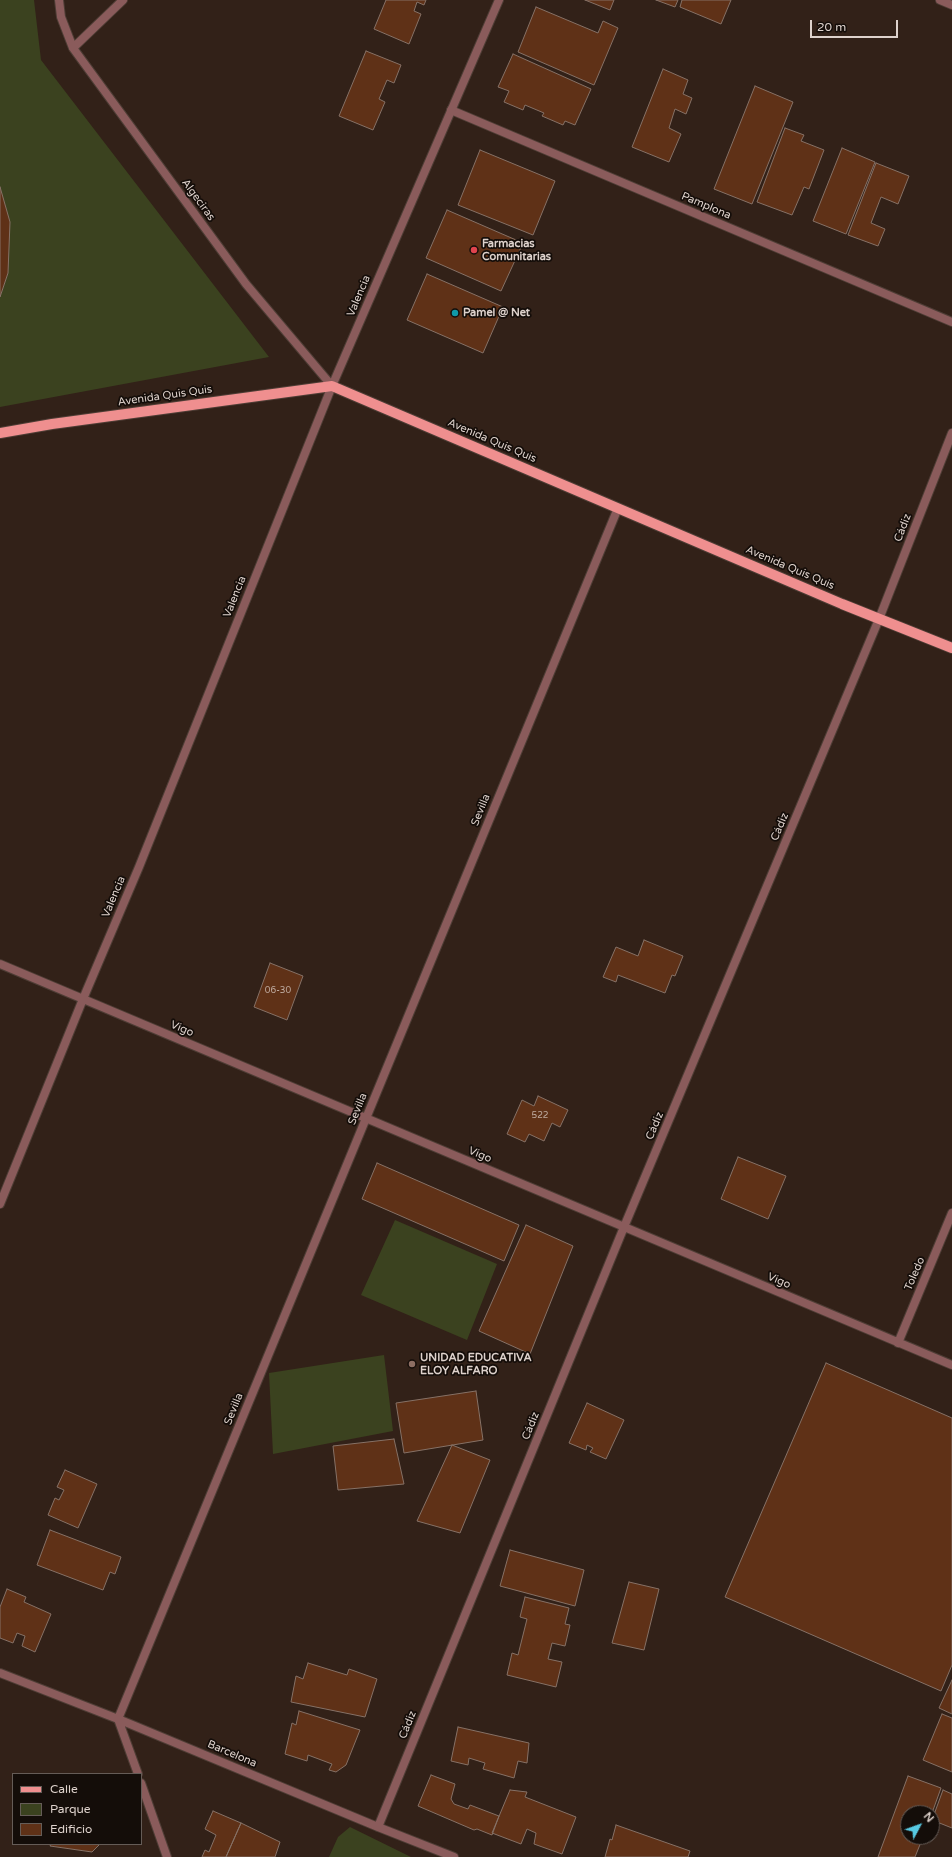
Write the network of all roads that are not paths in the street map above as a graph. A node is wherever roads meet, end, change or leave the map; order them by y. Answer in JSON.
{"nodes":[{"id":1,"x":59,"y":0,"type":"edge"},
{"id":2,"x":123,"y":0,"type":"edge"},
{"id":3,"x":499,"y":0,"type":"edge"},
{"id":4,"x":940,"y":0,"type":"edge"},
{"id":5,"x":952,"y":5,"type":"edge"},
{"id":6,"x":73,"y":48,"type":"junction"},
{"id":7,"x":451,"y":110,"type":"junction"},
{"id":8,"x":952,"y":322,"type":"edge"},
{"id":9,"x":332,"y":386,"type":"junction"},
{"id":10,"x":0,"y":433,"type":"edge"},
{"id":11,"x":952,"y":433,"type":"edge"},
{"id":12,"x":618,"y":508,"type":"junction"},
{"id":13,"x":879,"y":619,"type":"junction"},
{"id":14,"x":952,"y":648,"type":"edge"},
{"id":15,"x":0,"y":964,"type":"edge"},
{"id":16,"x":83,"y":999,"type":"junction"},
{"id":17,"x":366,"y":1118,"type":"junction"},
{"id":18,"x":0,"y":1204,"type":"edge"},
{"id":19,"x":952,"y":1213,"type":"edge"},
{"id":20,"x":624,"y":1228,"type":"junction"},
{"id":21,"x":898,"y":1343,"type":"junction"},
{"id":22,"x":952,"y":1365,"type":"edge"},
{"id":23,"x":0,"y":1673,"type":"edge"},
{"id":24,"x":118,"y":1719,"type":"junction"},
{"id":25,"x":138,"y":1773,"type":"edge"},
{"id":26,"x":142,"y":1786,"type":"edge"},
{"id":27,"x":378,"y":1828,"type":"junction"},
{"id":28,"x":167,"y":1857,"type":"edge"},
{"id":29,"x":454,"y":1857,"type":"edge"}],
"edges":[{"from":1,"to":6,"type":"street","name":"Algeciras"},
{"from":2,"to":6,"type":"street"},
{"from":3,"to":7,"type":"street","name":"Valencia"},
{"from":4,"to":5,"type":"street"},
{"from":6,"to":9,"type":"street","name":"Algeciras"},
{"from":7,"to":8,"type":"street","name":"Pamplona"},
{"from":7,"to":9,"type":"street","name":"Valencia"},
{"from":9,"to":10,"type":"main road","name":"Avenida Quis Quis"},
{"from":9,"to":12,"type":"main road","name":"Avenida Quis Quis"},
{"from":9,"to":16,"type":"street","name":"Valencia"},
{"from":11,"to":13,"type":"street","name":"Cádiz"},
{"from":12,"to":13,"type":"main road","name":"Avenida Quis Quis"},
{"from":12,"to":17,"type":"street","name":"Sevilla"},
{"from":13,"to":14,"type":"main road","name":"Avenida Quis Quis"},
{"from":13,"to":20,"type":"street","name":"Cádiz"},
{"from":15,"to":16,"type":"street","name":"Vigo"},
{"from":16,"to":17,"type":"street","name":"Vigo"},
{"from":16,"to":18,"type":"street","name":"Valencia"},
{"from":17,"to":20,"type":"street","name":"Vigo"},
{"from":17,"to":24,"type":"street","name":"Sevilla"},
{"from":19,"to":21,"type":"street","name":"Toledo"},
{"from":20,"to":21,"type":"street","name":"Vigo"},
{"from":20,"to":27,"type":"street","name":"Cádiz"},
{"from":21,"to":22,"type":"street","name":"Vigo"},
{"from":23,"to":24,"type":"street","name":"Barcelona"},
{"from":24,"to":25,"type":"street"},
{"from":24,"to":27,"type":"street","name":"Barcelona"},
{"from":26,"to":28,"type":"street"},
{"from":27,"to":29,"type":"street","name":"Barcelona"}]}
